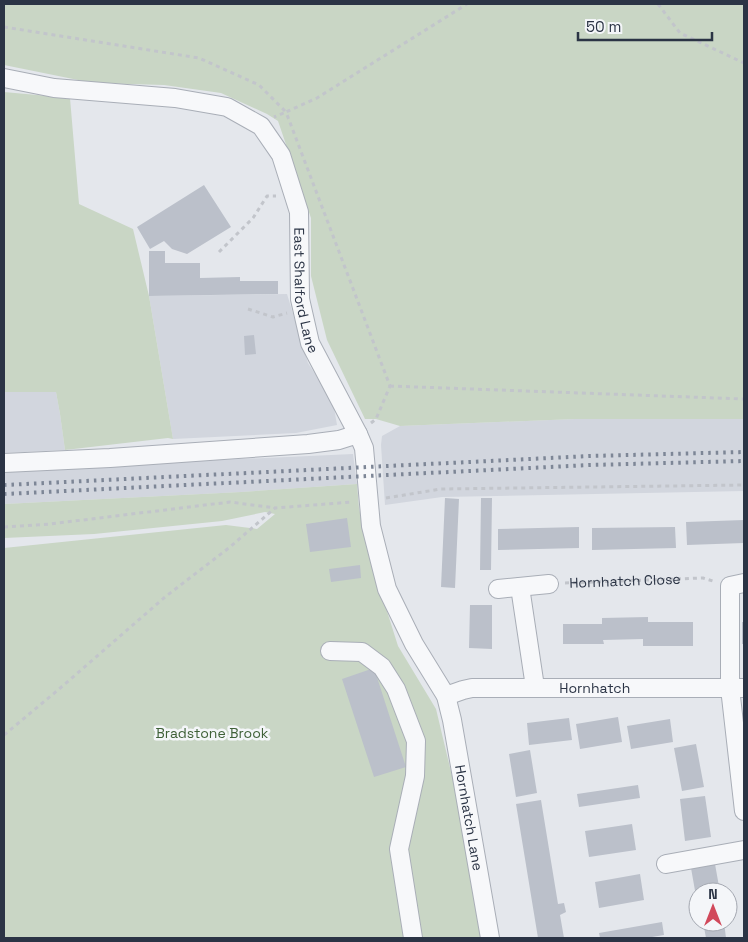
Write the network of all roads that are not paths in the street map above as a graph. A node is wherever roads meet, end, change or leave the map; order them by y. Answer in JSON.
{"nodes":[{"id":1,"x":4,"y":78,"type":"edge"},
{"id":2,"x":358,"y":434,"type":"junction"},
{"id":3,"x":4,"y":463,"type":"edge"},
{"id":4,"x":549,"y":584,"type":"road end"},
{"id":5,"x":737,"y":584,"type":"edge"},
{"id":6,"x":520,"y":587,"type":"junction"},
{"id":7,"x":498,"y":589,"type":"dead end"},
{"id":8,"x":330,"y":650,"type":"dead end"},
{"id":9,"x":535,"y":687,"type":"junction"},
{"id":10,"x":737,"y":688,"type":"edge"},
{"id":11,"x":446,"y":696,"type":"junction"},
{"id":12,"x":744,"y":811,"type":"edge"},
{"id":13,"x":744,"y":850,"type":"edge"},
{"id":14,"x":666,"y":864,"type":"dead end"},
{"id":15,"x":413,"y":938,"type":"edge"},
{"id":16,"x":490,"y":938,"type":"edge"}],
"edges":[{"from":1,"to":2,"type":"street","name":"East Shalford Lane"},
{"from":2,"to":3,"type":"street"},
{"from":2,"to":11,"type":"street","name":"East Shalford Lane"},
{"from":4,"to":6,"type":"street","name":"Hornhatch Close"},
{"from":5,"to":10,"type":"street"},
{"from":6,"to":7,"type":"street","name":"Hornhatch Close"},
{"from":6,"to":9,"type":"street"},
{"from":8,"to":15,"type":"street"},
{"from":9,"to":10,"type":"street","name":"Hornhatch"},
{"from":9,"to":11,"type":"street","name":"Hornhatch"},
{"from":10,"to":12,"type":"street"},
{"from":11,"to":16,"type":"street","name":"Hornhatch Lane"},
{"from":13,"to":14,"type":"street"}]}
